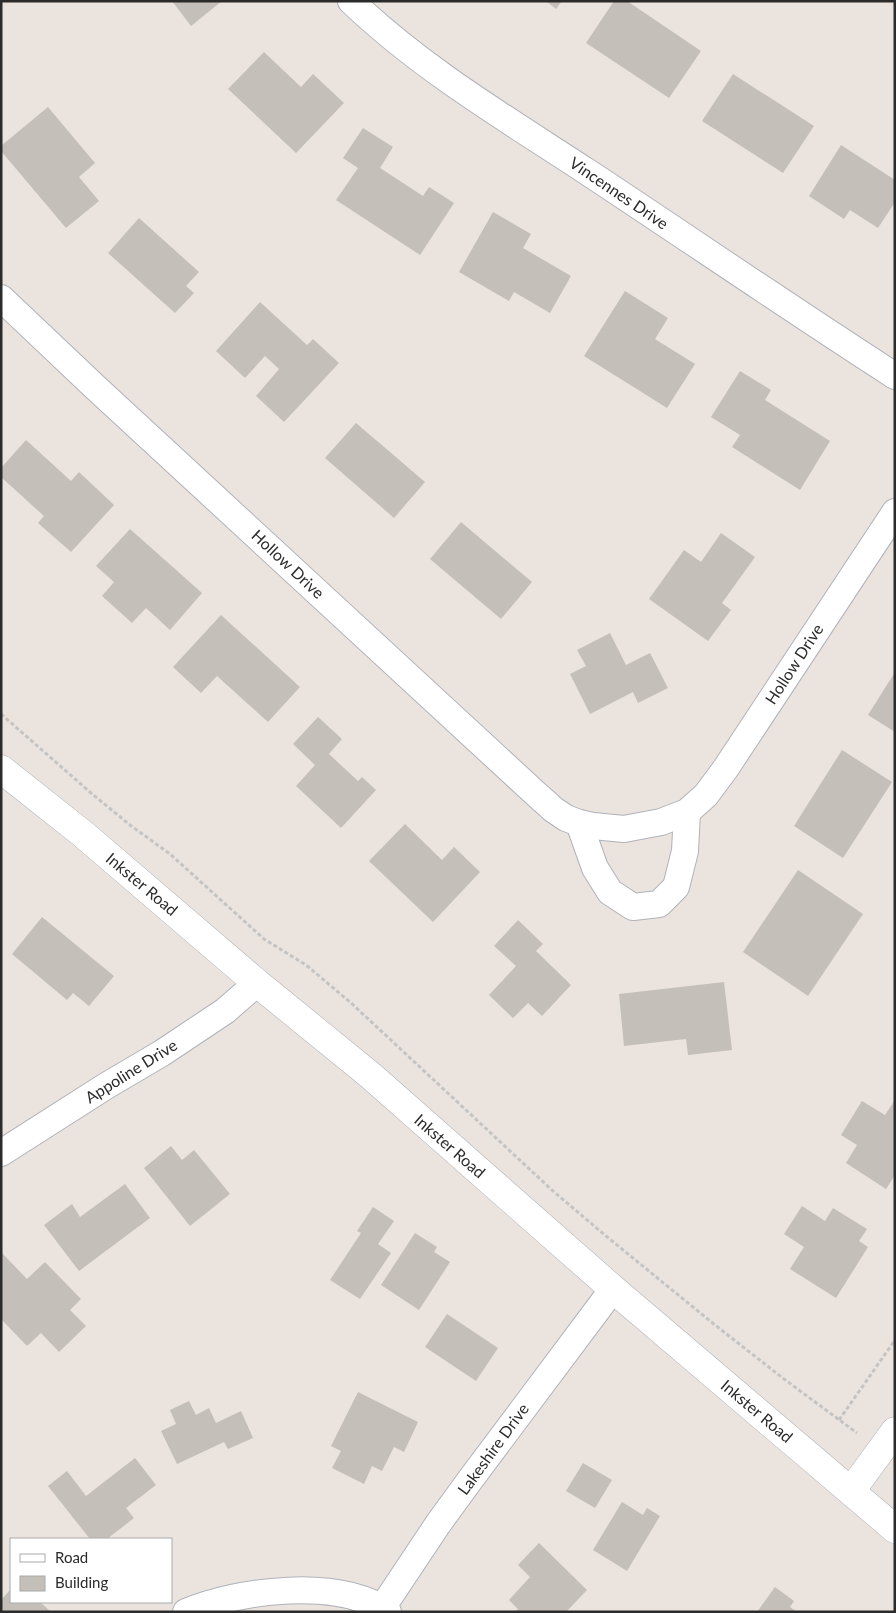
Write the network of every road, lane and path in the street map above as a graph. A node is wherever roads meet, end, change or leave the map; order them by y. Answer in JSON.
{"nodes":[{"id":1,"x":351,"y":1,"type":"edge"},
{"id":2,"x":1,"y":298,"type":"edge"},
{"id":3,"x":895,"y":376,"type":"edge"},
{"id":4,"x":895,"y":512,"type":"edge"},
{"id":5,"x":1,"y":714,"type":"edge"},
{"id":6,"x":1,"y":769,"type":"edge"},
{"id":7,"x":687,"y":812,"type":"junction"},
{"id":8,"x":580,"y":823,"type":"junction"},
{"id":9,"x":257,"y":983,"type":"junction"},
{"id":10,"x":1,"y":1153,"type":"edge"},
{"id":11,"x":613,"y":1289,"type":"junction"},
{"id":12,"x":895,"y":1340,"type":"edge"},
{"id":13,"x":839,"y":1420,"type":"junction"},
{"id":14,"x":849,"y":1427,"type":"dead end"},
{"id":15,"x":895,"y":1431,"type":"edge"},
{"id":16,"x":851,"y":1491,"type":"junction"},
{"id":17,"x":895,"y":1528,"type":"edge"},
{"id":18,"x":385,"y":1610,"type":"edge"},
{"id":19,"x":186,"y":1612,"type":"edge"}],
"edges":[{"from":1,"to":3,"type":"street","name":"Vincennes Drive"},
{"from":2,"to":8,"type":"street","name":"Hollow Drive"},
{"from":4,"to":7,"type":"street","name":"Hollow Drive"},
{"from":5,"to":13,"type":"path"},
{"from":6,"to":9,"type":"street","name":"Inkster Road"},
{"from":7,"to":8,"type":"street","name":"Hollow Drive"},
{"from":7,"to":8,"type":"street"},
{"from":9,"to":10,"type":"street","name":"Appoline Drive"},
{"from":9,"to":11,"type":"street","name":"Inkster Road"},
{"from":11,"to":16,"type":"street","name":"Inkster Road"},
{"from":11,"to":18,"type":"street","name":"Lakeshire Drive"},
{"from":12,"to":13,"type":"path"},
{"from":13,"to":14,"type":"path"},
{"from":15,"to":16,"type":"street"},
{"from":16,"to":17,"type":"street","name":"Inkster Road"},
{"from":18,"to":19,"type":"street"}]}
